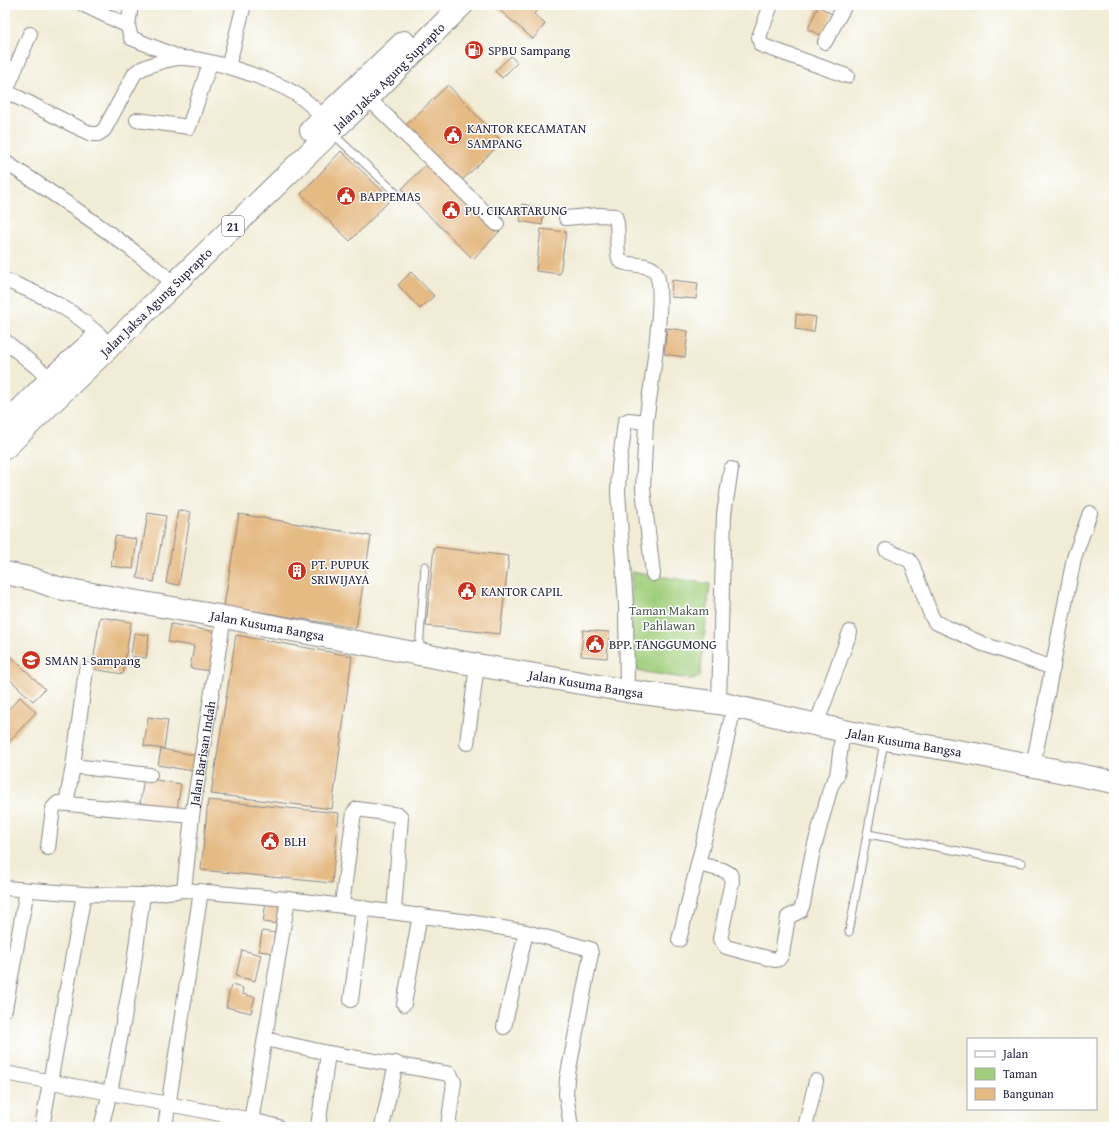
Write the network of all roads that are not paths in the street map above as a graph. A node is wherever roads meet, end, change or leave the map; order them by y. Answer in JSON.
{"nodes":[{"id":1,"x":84,"y":5,"type":"edge"},
{"id":2,"x":131,"y":5,"type":"edge"},
{"id":3,"x":244,"y":5,"type":"edge"},
{"id":4,"x":443,"y":5,"type":"edge"},
{"id":5,"x":462,"y":5,"type":"edge"},
{"id":6,"x":771,"y":5,"type":"edge"},
{"id":7,"x":846,"y":5,"type":"edge"},
{"id":8,"x":128,"y":26,"type":"junction"},
{"id":9,"x":30,"y":34,"type":"dead end"},
{"id":10,"x":825,"y":42,"type":"dead end"},
{"id":11,"x":181,"y":58,"type":"junction"},
{"id":12,"x":210,"y":63,"type":"junction"},
{"id":13,"x":228,"y":67,"type":"junction"},
{"id":14,"x":847,"y":76,"type":"dead end"},
{"id":15,"x":6,"y":91,"type":"edge"},
{"id":16,"x":368,"y":98,"type":"junction"},
{"id":17,"x":137,"y":120,"type":"dead end"},
{"id":18,"x":327,"y":125,"type":"junction"},
{"id":19,"x":5,"y":162,"type":"edge"},
{"id":20,"x":397,"y":194,"type":"dead end"},
{"id":21,"x":566,"y":218,"type":"dead end"},
{"id":22,"x":496,"y":224,"type":"dead end"},
{"id":23,"x":164,"y":275,"type":"junction"},
{"id":24,"x":5,"y":280,"type":"edge"},
{"id":25,"x":5,"y":341,"type":"edge"},
{"id":26,"x":105,"y":341,"type":"junction"},
{"id":27,"x":51,"y":379,"type":"junction"},
{"id":28,"x":646,"y":422,"type":"junction"},
{"id":29,"x":5,"y":425,"type":"edge"},
{"id":30,"x":5,"y":448,"type":"edge"},
{"id":31,"x":731,"y":469,"type":"dead end"},
{"id":32,"x":1090,"y":513,"type":"dead end"},
{"id":33,"x":886,"y":550,"type":"dead end"},
{"id":34,"x":425,"y":566,"type":"dead end"},
{"id":35,"x":5,"y":573,"type":"edge"},
{"id":36,"x":653,"y":574,"type":"dead end"},
{"id":37,"x":5,"y":585,"type":"edge"},
{"id":38,"x":58,"y":588,"type":"junction"},
{"id":39,"x":224,"y":616,"type":"junction"},
{"id":40,"x":850,"y":632,"type":"dead end"},
{"id":41,"x":419,"y":653,"type":"junction"},
{"id":42,"x":477,"y":665,"type":"junction"},
{"id":43,"x":1053,"y":668,"type":"junction"},
{"id":44,"x":86,"y":670,"type":"dead end"},
{"id":45,"x":627,"y":691,"type":"junction"},
{"id":46,"x":727,"y":705,"type":"junction"},
{"id":47,"x":816,"y":725,"type":"junction"},
{"id":48,"x":842,"y":730,"type":"junction"},
{"id":49,"x":885,"y":738,"type":"junction"},
{"id":50,"x":468,"y":743,"type":"dead end"},
{"id":51,"x":73,"y":766,"type":"junction"},
{"id":52,"x":1033,"y":766,"type":"junction"},
{"id":53,"x":150,"y":775,"type":"dead end"},
{"id":54,"x":1114,"y":782,"type":"edge"},
{"id":55,"x":66,"y":804,"type":"junction"},
{"id":56,"x":192,"y":816,"type":"junction"},
{"id":57,"x":868,"y":834,"type":"junction"},
{"id":58,"x":48,"y":848,"type":"dead end"},
{"id":59,"x":1022,"y":863,"type":"dead end"},
{"id":60,"x":698,"y":864,"type":"junction"},
{"id":61,"x":5,"y":888,"type":"edge"},
{"id":62,"x":27,"y":890,"type":"junction"},
{"id":63,"x":184,"y":890,"type":"junction"},
{"id":64,"x":201,"y":891,"type":"junction"},
{"id":65,"x":84,"y":894,"type":"junction"},
{"id":66,"x":143,"y":895,"type":"junction"},
{"id":67,"x":288,"y":899,"type":"junction"},
{"id":68,"x":342,"y":905,"type":"junction"},
{"id":69,"x":363,"y":908,"type":"junction"},
{"id":70,"x":394,"y":911,"type":"junction"},
{"id":71,"x":420,"y":915,"type":"junction"},
{"id":72,"x":526,"y":932,"type":"junction"},
{"id":73,"x":848,"y":932,"type":"dead end"},
{"id":74,"x":679,"y":940,"type":"dead end"},
{"id":75,"x":352,"y":1000,"type":"dead end"},
{"id":76,"x":404,"y":1004,"type":"dead end"},
{"id":77,"x":5,"y":1009,"type":"edge"},
{"id":78,"x":504,"y":1027,"type":"dead end"},
{"id":79,"x":265,"y":1039,"type":"junction"},
{"id":80,"x":328,"y":1053,"type":"junction"},
{"id":81,"x":396,"y":1064,"type":"junction"},
{"id":82,"x":5,"y":1073,"type":"edge"},
{"id":83,"x":50,"y":1081,"type":"junction"},
{"id":84,"x":816,"y":1081,"type":"dead end"},
{"id":85,"x":110,"y":1093,"type":"junction"},
{"id":86,"x":168,"y":1105,"type":"junction"},
{"id":87,"x":251,"y":1124,"type":"edge"},
{"id":88,"x":42,"y":1127,"type":"edge"},
{"id":89,"x":101,"y":1127,"type":"edge"},
{"id":90,"x":165,"y":1127,"type":"edge"},
{"id":91,"x":279,"y":1127,"type":"edge"},
{"id":92,"x":318,"y":1127,"type":"edge"},
{"id":93,"x":382,"y":1127,"type":"edge"},
{"id":94,"x":448,"y":1127,"type":"edge"},
{"id":95,"x":571,"y":1127,"type":"edge"},
{"id":96,"x":805,"y":1127,"type":"edge"}],
"edges":[{"from":1,"to":8,"type":"street"},
{"from":2,"to":8,"type":"street"},
{"from":3,"to":13,"type":"street"},
{"from":4,"to":18,"type":"main road","name":"Jalan Jaksa Agung Suprapto","number":"21"},
{"from":5,"to":16,"type":"main road","name":"Jalan Jaksa Agung Suprapto","number":"21"},
{"from":6,"to":14,"type":"street"},
{"from":7,"to":10,"type":"street"},
{"from":8,"to":11,"type":"street"},
{"from":9,"to":15,"type":"street"},
{"from":11,"to":12,"type":"street"},
{"from":11,"to":15,"type":"street"},
{"from":12,"to":13,"type":"street"},
{"from":12,"to":17,"type":"street"},
{"from":13,"to":18,"type":"street"},
{"from":16,"to":18,"type":"main road","name":"Jalan Jaksa Agung Suprapto","number":"21"},
{"from":16,"to":22,"type":"street"},
{"from":18,"to":20,"type":"lane"},
{"from":18,"to":23,"type":"main road","name":"Jalan Jaksa Agung Suprapto","number":"21"},
{"from":18,"to":26,"type":"main road","name":"Jalan Jaksa Agung Suprapto","number":"21"},
{"from":19,"to":23,"type":"street"},
{"from":21,"to":28,"type":"street"},
{"from":23,"to":26,"type":"main road","name":"Jalan Jaksa Agung Suprapto","number":"21"},
{"from":24,"to":26,"type":"street"},
{"from":25,"to":27,"type":"street"},
{"from":26,"to":27,"type":"main road","name":"Jalan Jaksa Agung Suprapto","number":"21"},
{"from":26,"to":30,"type":"main road","name":"Jalan Jaksa Agung Suprapto","number":"21"},
{"from":27,"to":29,"type":"main road","name":"Jalan Jaksa Agung Suprapto","number":"21"},
{"from":28,"to":36,"type":"street"},
{"from":28,"to":45,"type":"street"},
{"from":31,"to":46,"type":"street"},
{"from":32,"to":43,"type":"street"},
{"from":33,"to":43,"type":"street"},
{"from":34,"to":41,"type":"lane"},
{"from":35,"to":38,"type":"main road","name":"Jalan Kusuma Bangsa"},
{"from":37,"to":38,"type":"main road","name":"Jalan Kusuma Bangsa"},
{"from":38,"to":39,"type":"main road","name":"Jalan Kusuma Bangsa"},
{"from":39,"to":41,"type":"main road","name":"Jalan Kusuma Bangsa"},
{"from":39,"to":56,"type":"street","name":"Jalan Barisan Indah"},
{"from":40,"to":47,"type":"street"},
{"from":41,"to":42,"type":"main road","name":"Jalan Kusuma Bangsa"},
{"from":42,"to":45,"type":"main road","name":"Jalan Kusuma Bangsa"},
{"from":42,"to":50,"type":"street"},
{"from":43,"to":52,"type":"street"},
{"from":44,"to":51,"type":"street"},
{"from":45,"to":46,"type":"main road","name":"Jalan Kusuma Bangsa"},
{"from":46,"to":47,"type":"main road","name":"Jalan Kusuma Bangsa"},
{"from":46,"to":60,"type":"street"},
{"from":47,"to":48,"type":"main road","name":"Jalan Kusuma Bangsa"},
{"from":48,"to":49,"type":"main road","name":"Jalan Kusuma Bangsa"},
{"from":48,"to":60,"type":"street"},
{"from":49,"to":52,"type":"main road","name":"Jalan Kusuma Bangsa"},
{"from":49,"to":57,"type":"lane"},
{"from":51,"to":53,"type":"street"},
{"from":51,"to":55,"type":"street"},
{"from":52,"to":54,"type":"main road","name":"Jalan Kusuma Bangsa"},
{"from":55,"to":56,"type":"street"},
{"from":55,"to":58,"type":"street"},
{"from":56,"to":63,"type":"street","name":"Jalan Barisan Indah"},
{"from":57,"to":59,"type":"lane"},
{"from":57,"to":73,"type":"lane"},
{"from":60,"to":74,"type":"street"},
{"from":61,"to":62,"type":"street"},
{"from":62,"to":65,"type":"street"},
{"from":62,"to":77,"type":"street"},
{"from":63,"to":64,"type":"street"},
{"from":63,"to":66,"type":"street"},
{"from":64,"to":67,"type":"street"},
{"from":64,"to":86,"type":"street"},
{"from":65,"to":66,"type":"street"},
{"from":65,"to":83,"type":"street"},
{"from":66,"to":85,"type":"street"},
{"from":67,"to":68,"type":"street"},
{"from":67,"to":79,"type":"street"},
{"from":68,"to":69,"type":"street"},
{"from":68,"to":70,"type":"street"},
{"from":69,"to":70,"type":"street"},
{"from":69,"to":75,"type":"street"},
{"from":70,"to":71,"type":"street"},
{"from":71,"to":72,"type":"street"},
{"from":71,"to":76,"type":"street"},
{"from":72,"to":78,"type":"street"},
{"from":72,"to":95,"type":"street"},
{"from":79,"to":80,"type":"street"},
{"from":79,"to":87,"type":"street"},
{"from":80,"to":81,"type":"street"},
{"from":80,"to":92,"type":"street"},
{"from":81,"to":93,"type":"street"},
{"from":81,"to":94,"type":"street"},
{"from":82,"to":83,"type":"street"},
{"from":83,"to":85,"type":"street"},
{"from":83,"to":88,"type":"street"},
{"from":84,"to":96,"type":"street"},
{"from":85,"to":86,"type":"street"},
{"from":85,"to":89,"type":"street"},
{"from":86,"to":87,"type":"street"},
{"from":86,"to":90,"type":"street"},
{"from":87,"to":91,"type":"street"}]}
